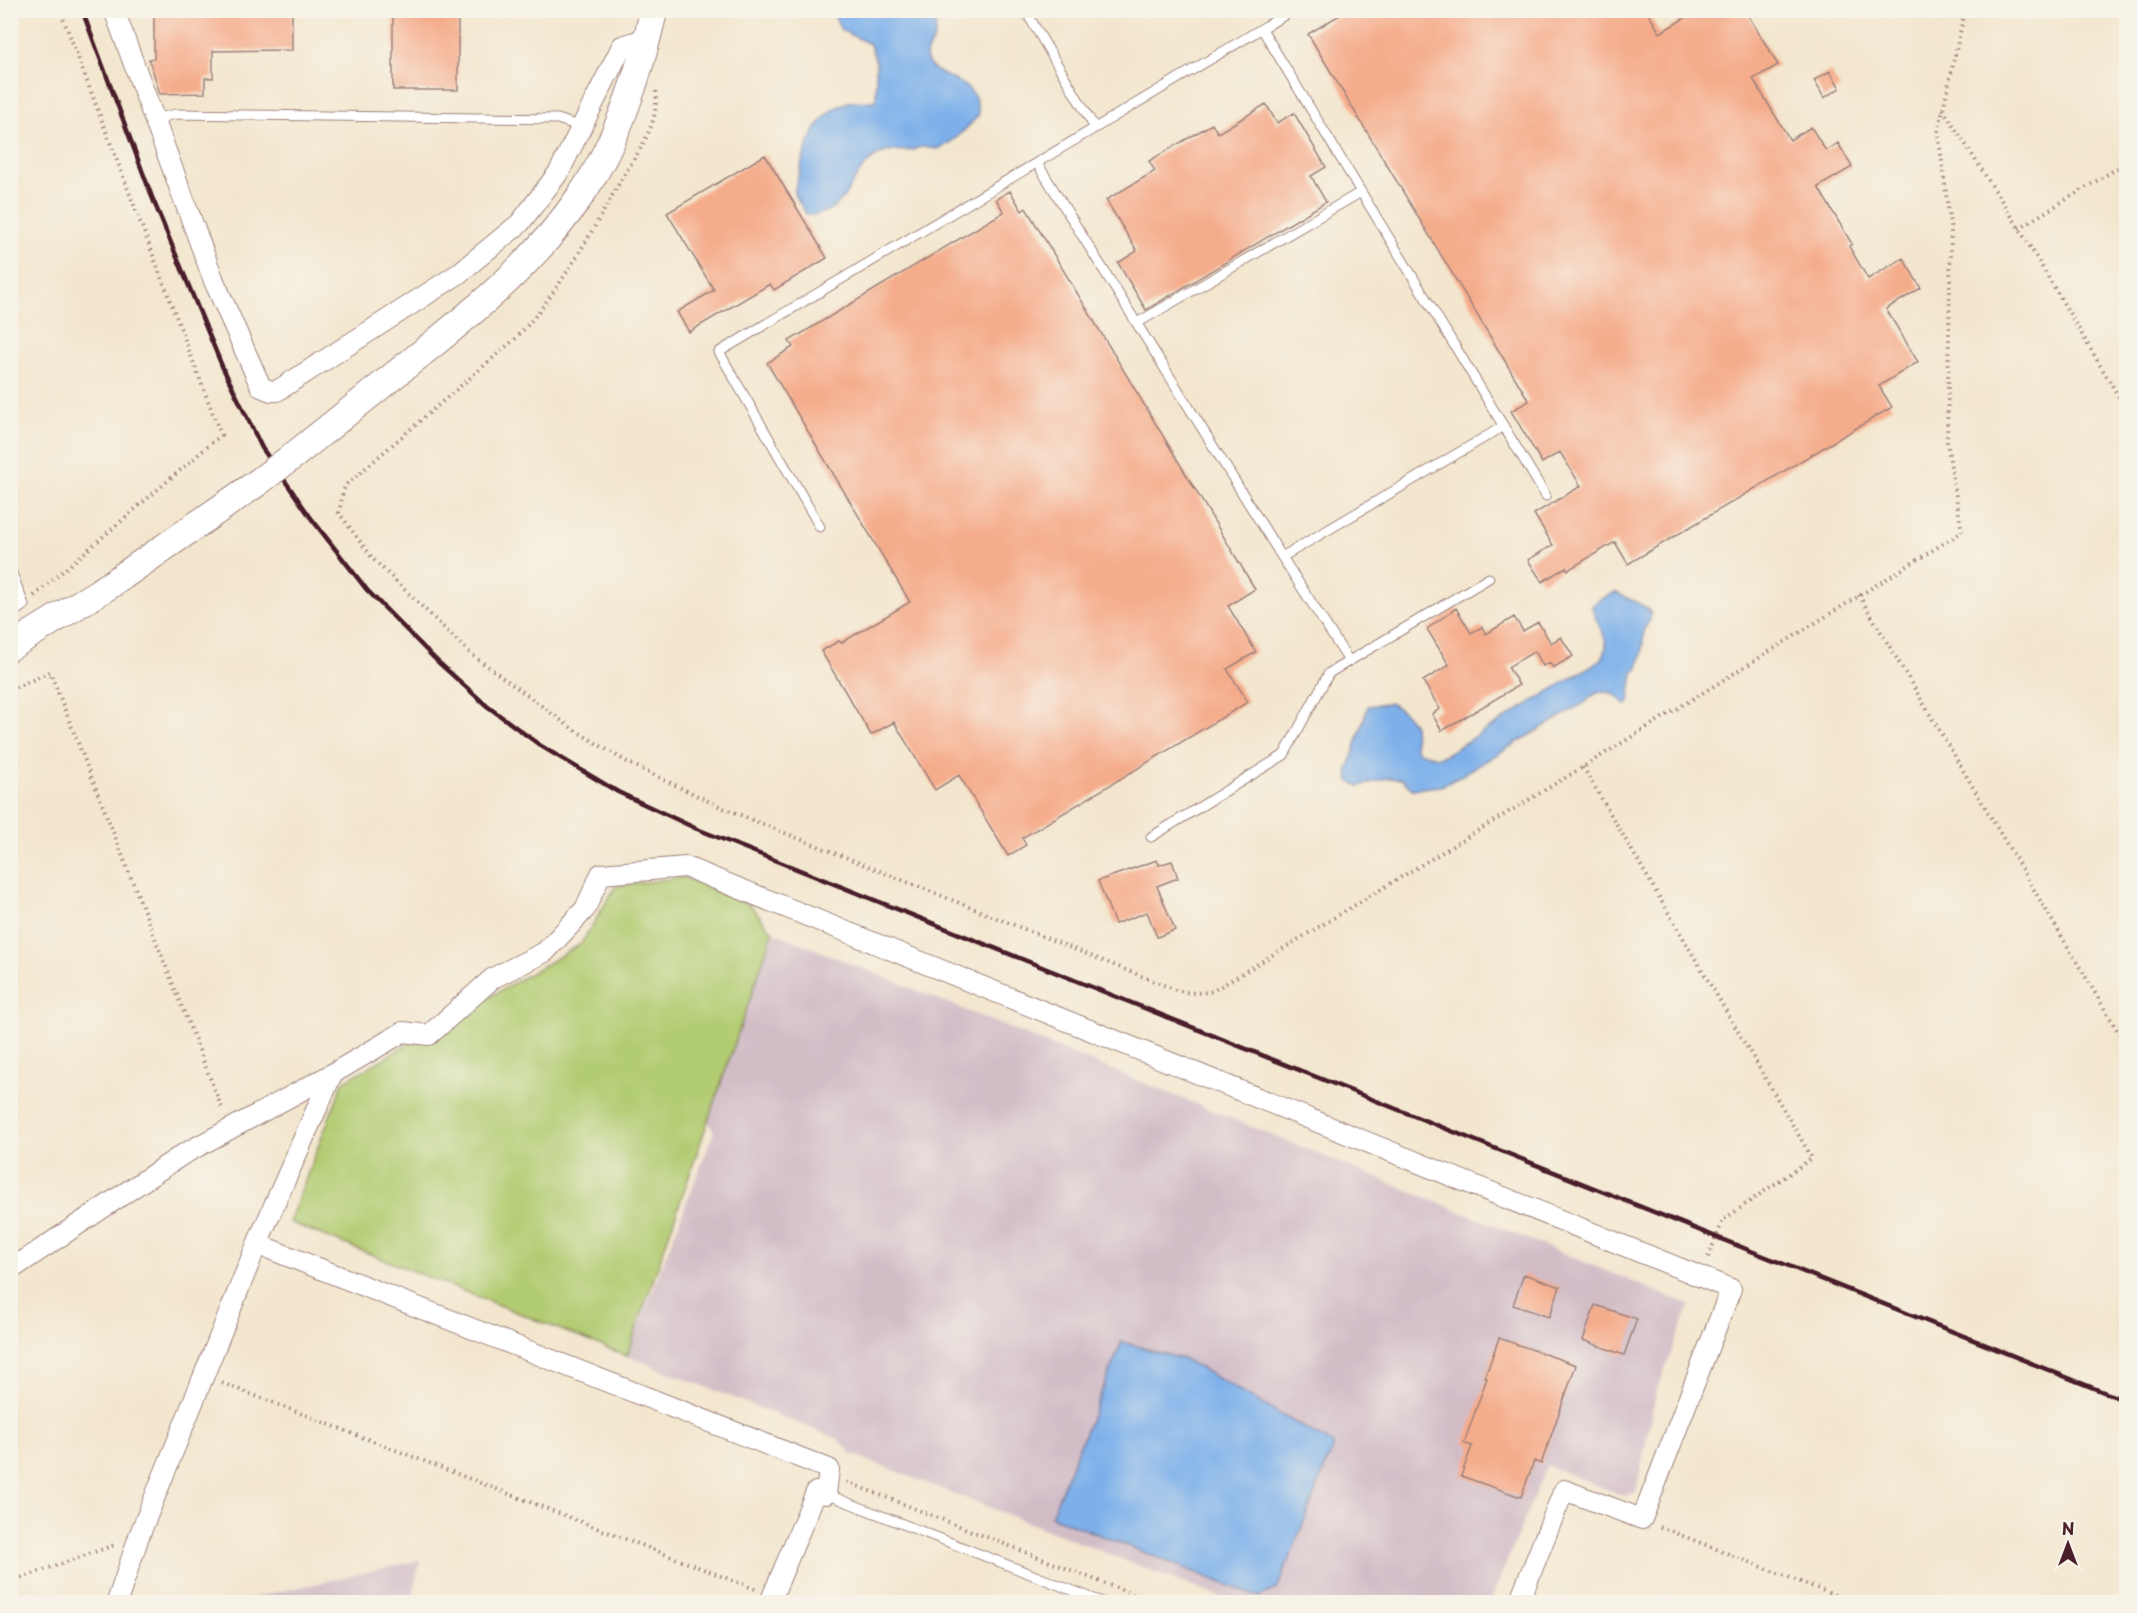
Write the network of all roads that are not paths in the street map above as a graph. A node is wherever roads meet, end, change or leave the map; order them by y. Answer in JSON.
{"nodes":[{"id":1,"x":114,"y":10,"type":"edge"},
{"id":2,"x":654,"y":10,"type":"edge"},
{"id":3,"x":1025,"y":10,"type":"edge"},
{"id":4,"x":1293,"y":10,"type":"edge"},
{"id":5,"x":1262,"y":29,"type":"junction"},
{"id":6,"x":647,"y":38,"type":"junction"},
{"id":7,"x":154,"y":119,"type":"junction"},
{"id":8,"x":582,"y":127,"type":"junction"},
{"id":9,"x":1095,"y":128,"type":"junction"},
{"id":10,"x":1037,"y":163,"type":"junction"},
{"id":11,"x":1361,"y":192,"type":"junction"},
{"id":12,"x":1137,"y":323,"type":"junction"},
{"id":13,"x":1504,"y":426,"type":"junction"},
{"id":14,"x":1546,"y":496,"type":"dead end"},
{"id":15,"x":820,"y":527,"type":"dead end"},
{"id":16,"x":1282,"y":557,"type":"junction"},
{"id":17,"x":10,"y":568,"type":"edge"},
{"id":18,"x":1489,"y":578,"type":"dead end"},
{"id":19,"x":10,"y":615,"type":"edge"},
{"id":20,"x":10,"y":647,"type":"edge"},
{"id":21,"x":1349,"y":661,"type":"junction"},
{"id":22,"x":1151,"y":837,"type":"dead end"},
{"id":23,"x":332,"y":1074,"type":"junction"},
{"id":24,"x":257,"y":1244,"type":"junction"},
{"id":25,"x":10,"y":1270,"type":"edge"},
{"id":26,"x":827,"y":1485,"type":"junction"},
{"id":27,"x":771,"y":1599,"type":"edge"},
{"id":28,"x":117,"y":1602,"type":"edge"},
{"id":29,"x":1102,"y":1602,"type":"edge"},
{"id":30,"x":1519,"y":1602,"type":"edge"}],
"edges":[{"from":1,"to":7,"type":"street"},
{"from":2,"to":6,"type":"street"},
{"from":3,"to":9,"type":"lane"},
{"from":4,"to":5,"type":"lane"},
{"from":5,"to":9,"type":"lane"},
{"from":5,"to":11,"type":"lane"},
{"from":6,"to":8,"type":"street"},
{"from":6,"to":20,"type":"street","bridge":true},
{"from":7,"to":8,"type":"lane"},
{"from":7,"to":8,"type":"street"},
{"from":9,"to":10,"type":"lane"},
{"from":10,"to":12,"type":"lane"},
{"from":10,"to":15,"type":"lane"},
{"from":11,"to":12,"type":"lane"},
{"from":11,"to":13,"type":"lane"},
{"from":12,"to":16,"type":"lane"},
{"from":13,"to":14,"type":"lane"},
{"from":13,"to":16,"type":"lane"},
{"from":16,"to":21,"type":"lane"},
{"from":17,"to":19,"type":"lane"},
{"from":18,"to":21,"type":"lane"},
{"from":21,"to":22,"type":"lane"},
{"from":23,"to":24,"type":"street"},
{"from":23,"to":25,"type":"street"},
{"from":23,"to":30,"type":"street"},
{"from":24,"to":26,"type":"street"},
{"from":24,"to":28,"type":"street"},
{"from":26,"to":27,"type":"street"},
{"from":26,"to":29,"type":"lane"}]}
